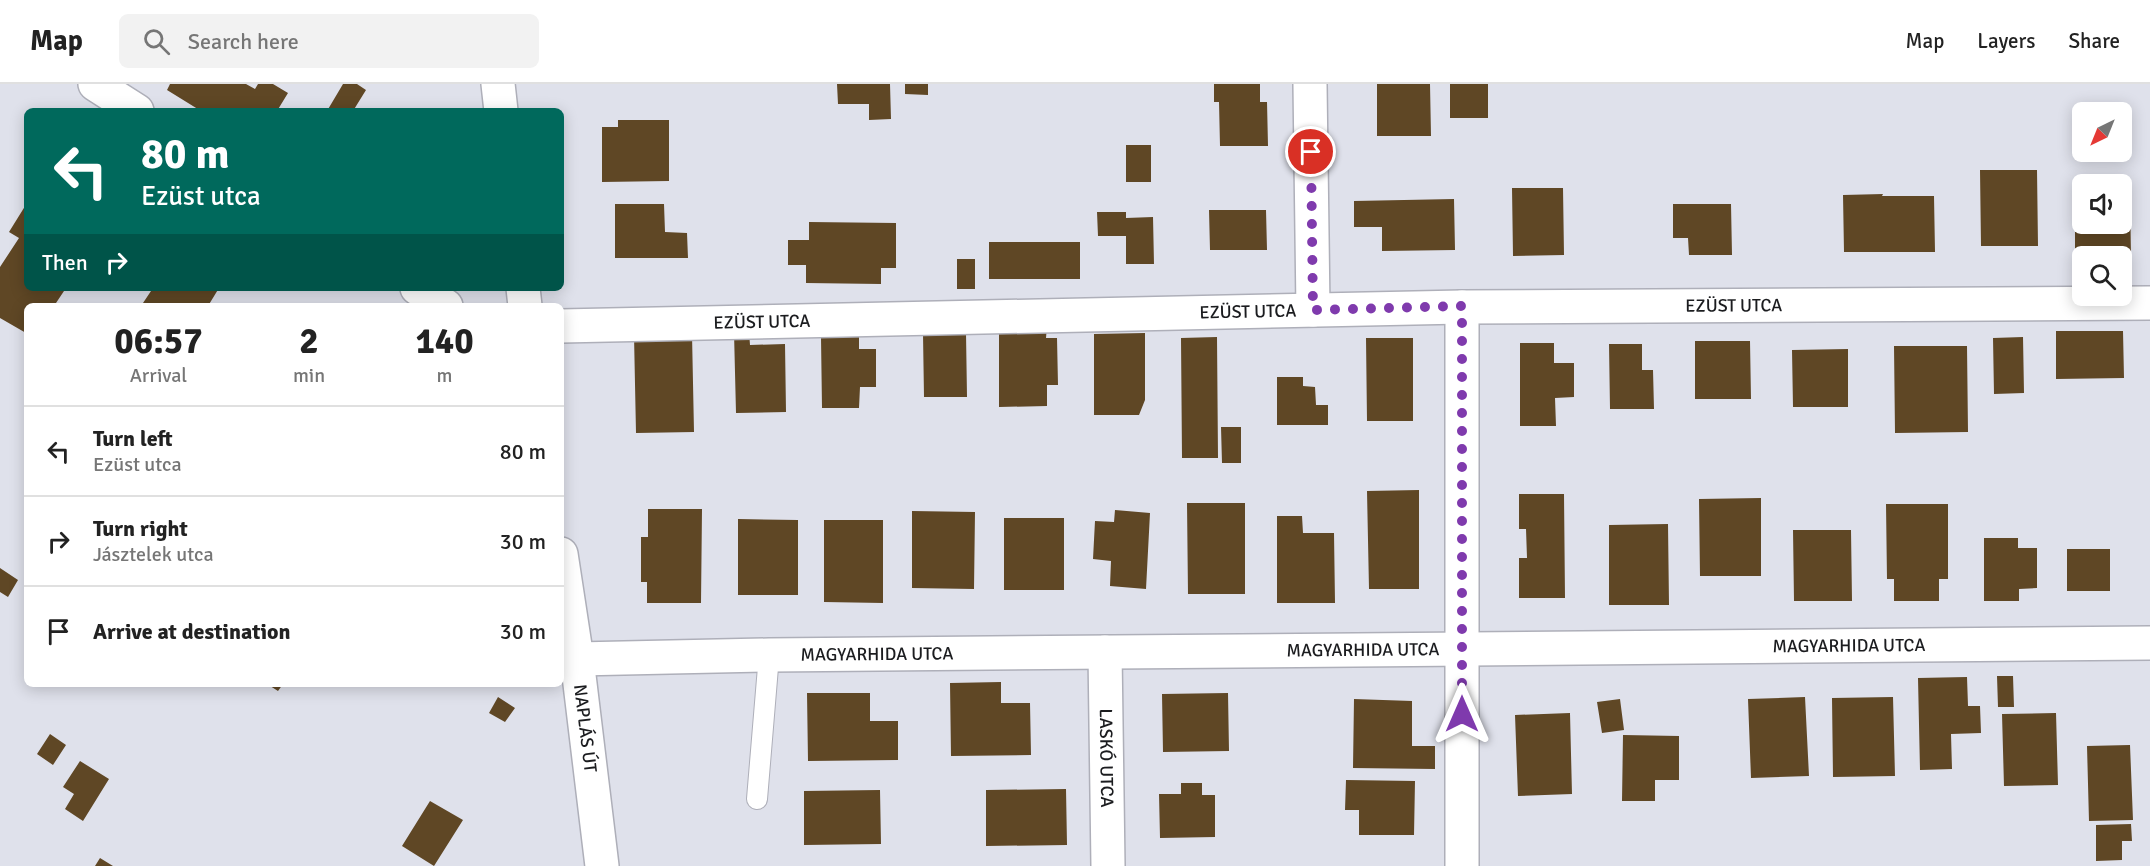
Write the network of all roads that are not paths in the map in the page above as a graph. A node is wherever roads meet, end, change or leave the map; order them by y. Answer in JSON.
{"nodes":[{"id":1,"x":95,"y":84,"type":"edge"},
{"id":2,"x":498,"y":84,"type":"edge"},
{"id":3,"x":1311,"y":84,"type":"edge"},
{"id":4,"x":132,"y":108,"type":"edge"},
{"id":5,"x":501,"y":108,"type":"edge"},
{"id":6,"x":422,"y":291,"type":"edge"},
{"id":7,"x":441,"y":303,"type":"edge"},
{"id":8,"x":2150,"y":303,"type":"edge"},
{"id":9,"x":1462,"y":306,"type":"junction"},
{"id":10,"x":1313,"y":310,"type":"junction"},
{"id":11,"x":564,"y":326,"type":"edge"},
{"id":12,"x":564,"y":574,"type":"edge"},
{"id":13,"x":2150,"y":643,"type":"edge"},
{"id":14,"x":1461,"y":650,"type":"junction"},
{"id":15,"x":1105,"y":652,"type":"junction"},
{"id":16,"x":769,"y":654,"type":"junction"},
{"id":17,"x":577,"y":659,"type":"junction"},
{"id":18,"x":757,"y":799,"type":"dead end"},
{"id":19,"x":602,"y":866,"type":"edge"},
{"id":20,"x":1108,"y":866,"type":"edge"},
{"id":21,"x":1462,"y":866,"type":"edge"}],
"edges":[{"from":1,"to":4,"type":"street"},
{"from":2,"to":5,"type":"street"},
{"from":3,"to":10,"type":"street"},
{"from":6,"to":7,"type":"street"},
{"from":8,"to":9,"type":"street","name":"EZÜST UTCA"},
{"from":9,"to":10,"type":"street","name":"EZÜST UTCA"},
{"from":9,"to":14,"type":"street"},
{"from":10,"to":11,"type":"street","name":"EZÜST UTCA"},
{"from":12,"to":17,"type":"street","name":"NAPLÁS ÚT"},
{"from":13,"to":14,"type":"street","name":"MAGYARHIDA UTCA"},
{"from":14,"to":15,"type":"street","name":"MAGYARHIDA UTCA"},
{"from":14,"to":21,"type":"street"},
{"from":15,"to":16,"type":"street","name":"MAGYARHIDA UTCA"},
{"from":15,"to":20,"type":"street","name":"LASKÓ UTCA"},
{"from":16,"to":17,"type":"street","name":"MAGYARHIDA UTCA"},
{"from":16,"to":18,"type":"lane"},
{"from":17,"to":19,"type":"street","name":"NAPLÁS ÚT"}]}
